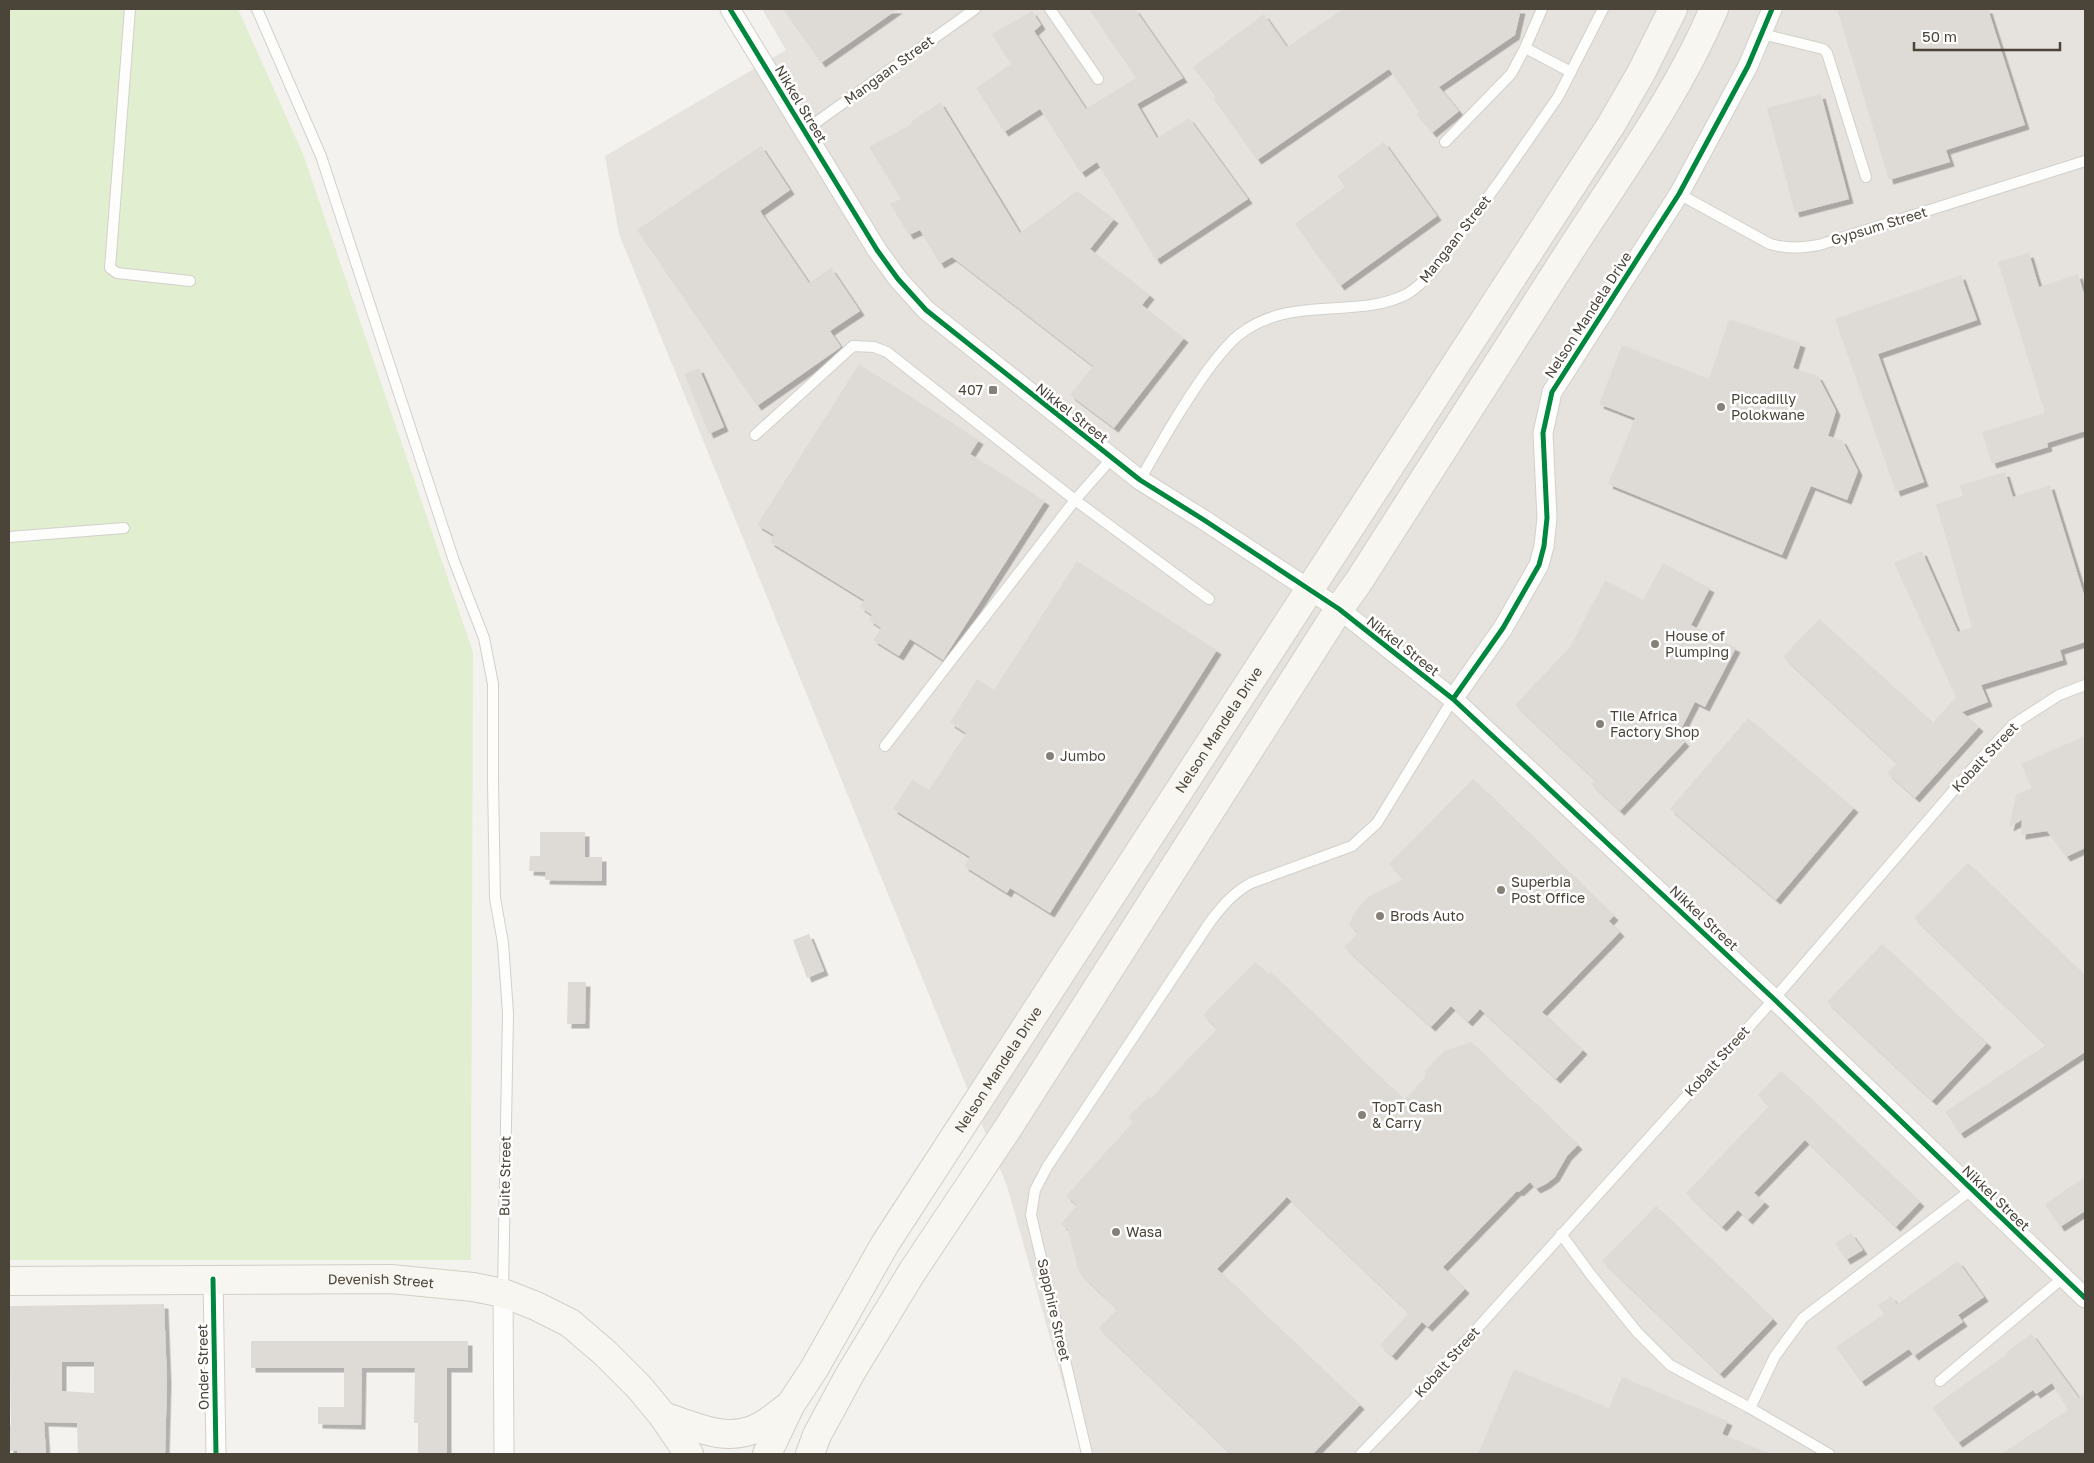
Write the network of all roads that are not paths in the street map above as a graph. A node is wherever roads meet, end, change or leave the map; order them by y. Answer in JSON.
{"nodes":[{"id":1,"x":130,"y":9,"type":"edge"},
{"id":2,"x":257,"y":9,"type":"edge"},
{"id":3,"x":730,"y":9,"type":"edge"},
{"id":4,"x":975,"y":9,"type":"edge"},
{"id":5,"x":1050,"y":9,"type":"edge"},
{"id":6,"x":1542,"y":9,"type":"edge"},
{"id":7,"x":1603,"y":9,"type":"edge"},
{"id":8,"x":1673,"y":9,"type":"edge"},
{"id":9,"x":1714,"y":9,"type":"edge"},
{"id":10,"x":1772,"y":9,"type":"edge"},
{"id":11,"x":1762,"y":34,"type":"junction"},
{"id":12,"x":1525,"y":48,"type":"junction"},
{"id":13,"x":1571,"y":72,"type":"junction"},
{"id":14,"x":1098,"y":79,"type":"dead end"},
{"id":15,"x":804,"y":131,"type":"junction"},
{"id":16,"x":1445,"y":142,"type":"dead end"},
{"id":17,"x":2085,"y":161,"type":"edge"},
{"id":18,"x":1866,"y":177,"type":"dead end"},
{"id":19,"x":1679,"y":194,"type":"junction"},
{"id":20,"x":190,"y":281,"type":"dead end"},
{"id":21,"x":755,"y":435,"type":"dead end"},
{"id":22,"x":1112,"y":458,"type":"junction"},
{"id":23,"x":1140,"y":480,"type":"junction"},
{"id":24,"x":1075,"y":500,"type":"junction"},
{"id":25,"x":124,"y":528,"type":"dead end"},
{"id":26,"x":9,"y":537,"type":"edge"},
{"id":27,"x":1310,"y":590,"type":"junction"},
{"id":28,"x":1209,"y":599,"type":"dead end"},
{"id":29,"x":1339,"y":609,"type":"junction"},
{"id":30,"x":2085,"y":685,"type":"edge"},
{"id":31,"x":1453,"y":699,"type":"junction"},
{"id":32,"x":885,"y":746,"type":"dead end"},
{"id":33,"x":1774,"y":999,"type":"junction"},
{"id":34,"x":1047,"y":1167,"type":"joint"},
{"id":35,"x":1971,"y":1190,"type":"junction"},
{"id":36,"x":1561,"y":1234,"type":"junction"},
{"id":37,"x":2064,"y":1278,"type":"junction"},
{"id":38,"x":213,"y":1279,"type":"junction"},
{"id":39,"x":9,"y":1281,"type":"edge"},
{"id":40,"x":504,"y":1294,"type":"junction"},
{"id":41,"x":2085,"y":1298,"type":"edge"},
{"id":42,"x":1940,"y":1381,"type":"dead end"},
{"id":43,"x":791,"y":1404,"type":"junction"},
{"id":44,"x":1750,"y":1408,"type":"junction"},
{"id":45,"x":663,"y":1416,"type":"junction"},
{"id":46,"x":216,"y":1454,"type":"edge"},
{"id":47,"x":504,"y":1454,"type":"edge"},
{"id":48,"x":689,"y":1454,"type":"edge"},
{"id":49,"x":766,"y":1454,"type":"edge"},
{"id":50,"x":810,"y":1454,"type":"edge"},
{"id":51,"x":1087,"y":1454,"type":"edge"},
{"id":52,"x":1361,"y":1454,"type":"edge"},
{"id":53,"x":1829,"y":1454,"type":"edge"}],
"edges":[{"from":1,"to":20,"type":"lane"},
{"from":2,"to":40,"type":"lane","name":"Buite Street"},
{"from":3,"to":15,"type":"street","name":"Nikkel Street"},
{"from":4,"to":15,"type":"lane","name":"Mangaan Street"},
{"from":5,"to":14,"type":"lane"},
{"from":6,"to":12,"type":"lane"},
{"from":7,"to":13,"type":"lane","name":"Mangaan Street"},
{"from":8,"to":27,"type":"main road","name":"Nelson Mandela Drive"},
{"from":9,"to":29,"type":"main road"},
{"from":10,"to":11,"type":"street","name":"Nelson Mandela Drive"},
{"from":11,"to":18,"type":"lane"},
{"from":11,"to":19,"type":"street","name":"Nelson Mandela Drive"},
{"from":12,"to":13,"type":"lane"},
{"from":12,"to":16,"type":"lane"},
{"from":13,"to":23,"type":"lane","name":"Mangaan Street"},
{"from":15,"to":22,"type":"street","name":"Nikkel Street"},
{"from":17,"to":19,"type":"lane","name":"Gypsum Street"},
{"from":19,"to":31,"type":"street","name":"Nelson Mandela Drive"},
{"from":21,"to":24,"type":"lane"},
{"from":22,"to":23,"type":"street","name":"Nikkel Street"},
{"from":22,"to":24,"type":"lane"},
{"from":23,"to":27,"type":"street","name":"Nikkel Street"},
{"from":24,"to":28,"type":"lane"},
{"from":24,"to":32,"type":"lane"},
{"from":25,"to":26,"type":"lane"},
{"from":27,"to":29,"type":"street","name":"Nikkel Street"},
{"from":27,"to":43,"type":"main road","name":"Nelson Mandela Drive"},
{"from":29,"to":31,"type":"street","name":"Nikkel Street"},
{"from":29,"to":50,"type":"main road"},
{"from":30,"to":33,"type":"lane","name":"Kobalt Street"},
{"from":31,"to":33,"type":"street","name":"Nikkel Street"},
{"from":31,"to":34,"type":"lane","name":"Nelson Mandela Drive"},
{"from":33,"to":35,"type":"street","name":"Nikkel Street"},
{"from":33,"to":36,"type":"lane","name":"Kobalt Street"},
{"from":34,"to":51,"type":"lane","name":"Sapphire Street"},
{"from":35,"to":37,"type":"street","name":"Nikkel Street"},
{"from":35,"to":44,"type":"lane"},
{"from":36,"to":44,"type":"lane"},
{"from":36,"to":52,"type":"lane","name":"Kobalt Street"},
{"from":37,"to":41,"type":"street","name":"Nikkel Street"},
{"from":37,"to":42,"type":"lane"},
{"from":38,"to":39,"type":"main road","name":"Devenish Street"},
{"from":38,"to":40,"type":"main road","name":"Devenish Street"},
{"from":38,"to":46,"type":"street","name":"Onder Street"},
{"from":40,"to":45,"type":"main road","name":"Devenish Street"},
{"from":40,"to":47,"type":"street","name":"Buite Street"},
{"from":43,"to":45,"type":"main road"},
{"from":43,"to":49,"type":"main road","name":"Nelson Mandela Drive"},
{"from":44,"to":53,"type":"lane"},
{"from":45,"to":48,"type":"main road","name":"Devenish Street"}]}
